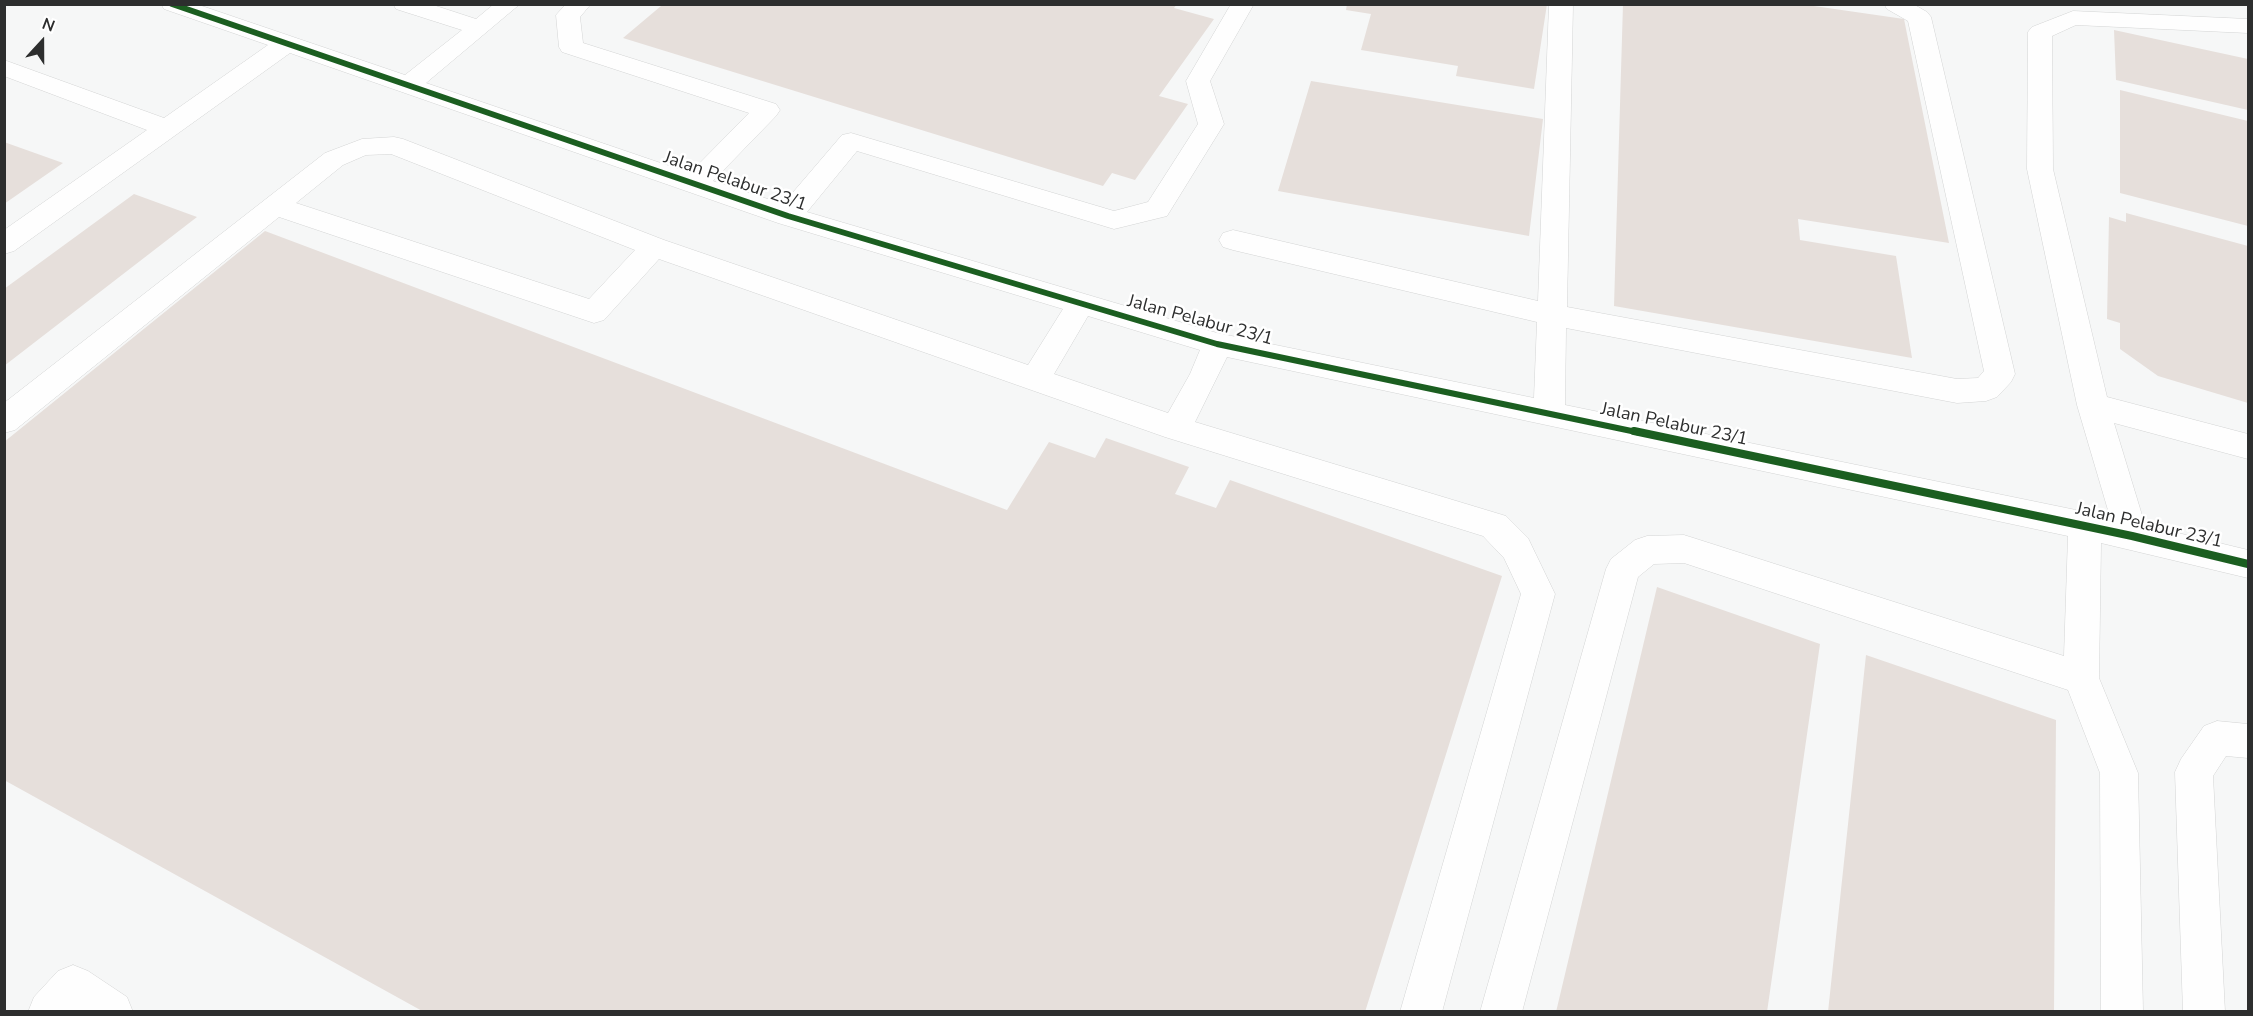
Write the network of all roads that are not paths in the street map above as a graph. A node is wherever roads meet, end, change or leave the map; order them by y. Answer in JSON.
{"nodes":[{"id":1,"x":172,"y":4,"type":"edge"},
{"id":2,"x":404,"y":4,"type":"edge"},
{"id":3,"x":509,"y":4,"type":"edge"},
{"id":4,"x":580,"y":4,"type":"edge"},
{"id":5,"x":1243,"y":4,"type":"edge"},
{"id":6,"x":1561,"y":4,"type":"edge"},
{"id":7,"x":1894,"y":4,"type":"edge"},
{"id":8,"x":2248,"y":26,"type":"edge"},
{"id":9,"x":480,"y":28,"type":"junction"},
{"id":10,"x":286,"y":44,"type":"junction"},
{"id":11,"x":4,"y":67,"type":"edge"},
{"id":12,"x":407,"y":86,"type":"junction"},
{"id":13,"x":167,"y":129,"type":"junction"},
{"id":14,"x":694,"y":184,"type":"junction"},
{"id":15,"x":276,"y":206,"type":"junction"},
{"id":16,"x":788,"y":216,"type":"junction"},
{"id":17,"x":1233,"y":240,"type":"dead end"},
{"id":18,"x":4,"y":244,"type":"edge"},
{"id":19,"x":654,"y":247,"type":"junction"},
{"id":20,"x":1081,"y":304,"type":"junction"},
{"id":21,"x":1552,"y":315,"type":"junction"},
{"id":22,"x":1217,"y":344,"type":"junction"},
{"id":23,"x":1036,"y":378,"type":"junction"},
{"id":24,"x":2093,"y":405,"type":"junction"},
{"id":25,"x":1549,"y":414,"type":"junction"},
{"id":26,"x":4,"y":421,"type":"edge"},
{"id":27,"x":1176,"y":428,"type":"junction"},
{"id":28,"x":2248,"y":446,"type":"edge"},
{"id":29,"x":2085,"y":526,"type":"junction"},
{"id":30,"x":2132,"y":536,"type":"junction"},
{"id":31,"x":2248,"y":564,"type":"edge"},
{"id":32,"x":2081,"y":678,"type":"junction"},
{"id":33,"x":2248,"y":741,"type":"edge"},
{"id":34,"x":49,"y":1011,"type":"edge"},
{"id":35,"x":112,"y":1011,"type":"edge"},
{"id":36,"x":1421,"y":1011,"type":"edge"},
{"id":37,"x":1501,"y":1011,"type":"edge"},
{"id":38,"x":2122,"y":1011,"type":"edge"},
{"id":39,"x":2204,"y":1011,"type":"edge"}],
"edges":[{"from":1,"to":10,"type":"street","name":"Jalan Pelabur 23/1"},
{"from":2,"to":9,"type":"street"},
{"from":3,"to":9,"type":"street"},
{"from":4,"to":14,"type":"street"},
{"from":5,"to":16,"type":"street"},
{"from":6,"to":21,"type":"street"},
{"from":7,"to":21,"type":"street"},
{"from":8,"to":24,"type":"street"},
{"from":9,"to":12,"type":"street"},
{"from":10,"to":12,"type":"street","name":"Jalan Pelabur 23/1"},
{"from":10,"to":13,"type":"street"},
{"from":11,"to":13,"type":"street"},
{"from":12,"to":14,"type":"street","name":"Jalan Pelabur 23/1"},
{"from":13,"to":18,"type":"street"},
{"from":14,"to":16,"type":"street","name":"Jalan Pelabur 23/1"},
{"from":15,"to":19,"type":"street"},
{"from":15,"to":19,"type":"street"},
{"from":15,"to":26,"type":"street"},
{"from":16,"to":20,"type":"street","name":"Jalan Pelabur 23/1"},
{"from":17,"to":21,"type":"street"},
{"from":19,"to":23,"type":"street"},
{"from":20,"to":22,"type":"street","name":"Jalan Pelabur 23/1"},
{"from":20,"to":23,"type":"street"},
{"from":21,"to":25,"type":"street"},
{"from":22,"to":25,"type":"street","name":"Jalan Pelabur 23/1"},
{"from":22,"to":27,"type":"street"},
{"from":23,"to":27,"type":"street"},
{"from":24,"to":28,"type":"street"},
{"from":24,"to":30,"type":"street"},
{"from":25,"to":29,"type":"street","name":"Jalan Pelabur 23/1"},
{"from":27,"to":36,"type":"street"},
{"from":29,"to":30,"type":"street","name":"Jalan Pelabur 23/1"},
{"from":29,"to":32,"type":"street"},
{"from":30,"to":31,"type":"street","name":"Jalan Pelabur 23/1"},
{"from":32,"to":37,"type":"street"},
{"from":32,"to":38,"type":"street"},
{"from":33,"to":39,"type":"street"},
{"from":34,"to":35,"type":"street"}]}
